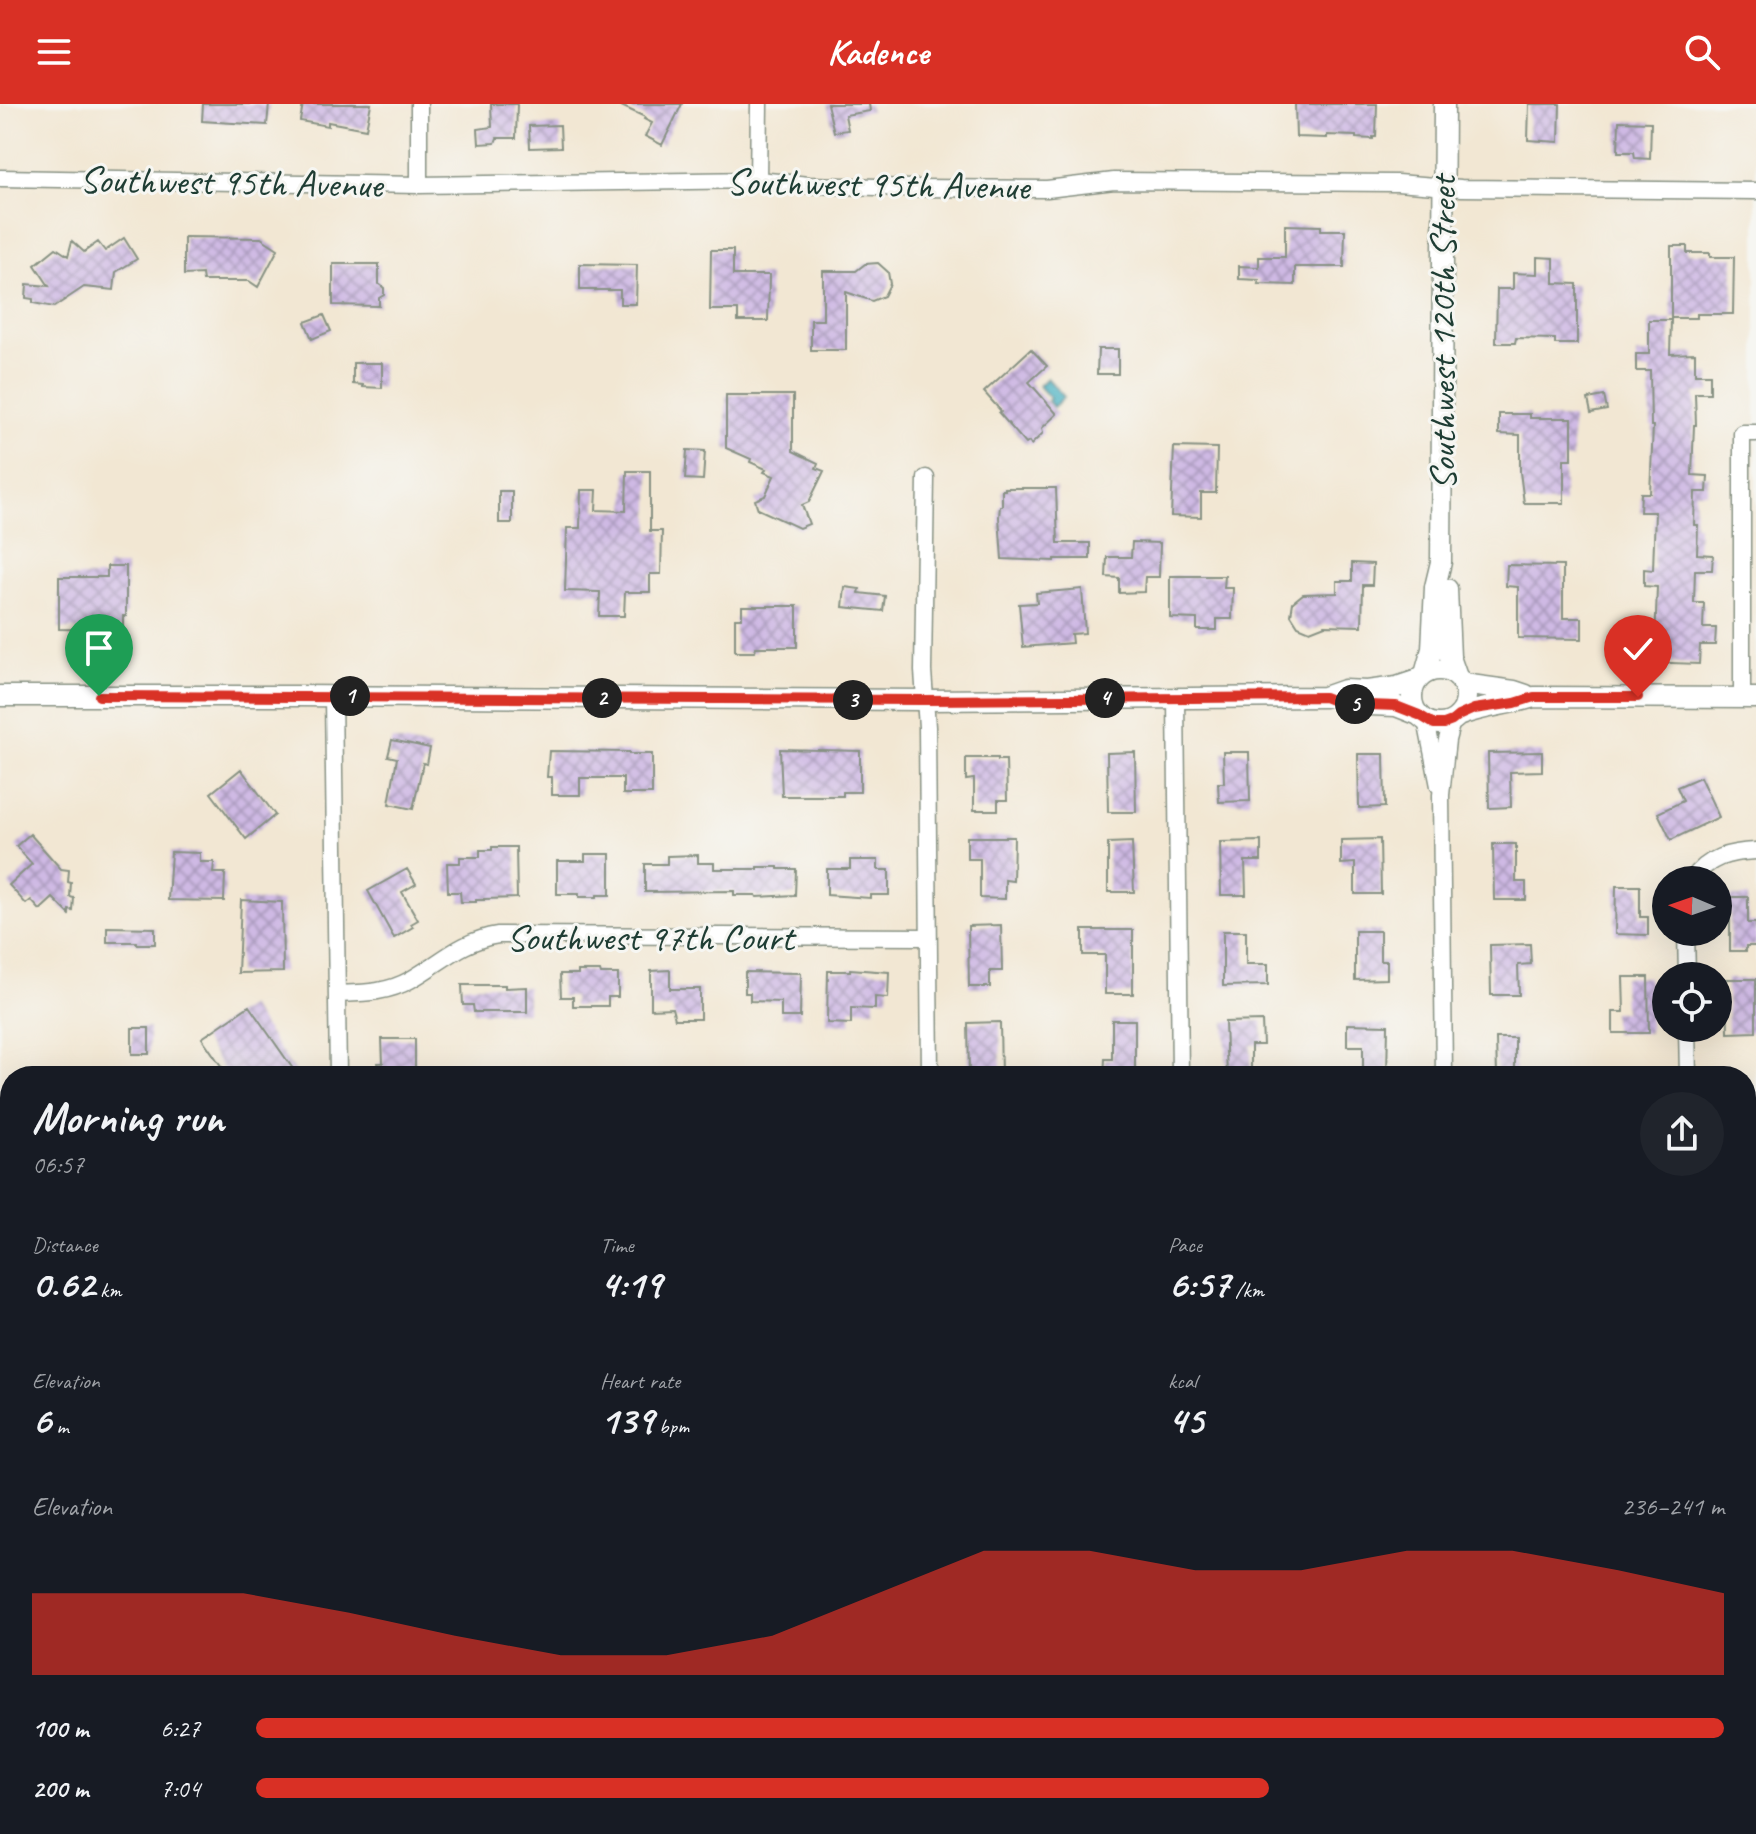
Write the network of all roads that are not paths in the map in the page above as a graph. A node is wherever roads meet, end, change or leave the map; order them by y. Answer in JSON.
{"nodes":[{"id":1,"x":419,"y":104,"type":"edge"},
{"id":2,"x":759,"y":104,"type":"edge"},
{"id":3,"x":1444,"y":104,"type":"edge"},
{"id":4,"x":0,"y":178,"type":"edge"},
{"id":5,"x":758,"y":180,"type":"junction"},
{"id":6,"x":419,"y":185,"type":"junction"},
{"id":7,"x":1443,"y":186,"type":"junction"},
{"id":8,"x":1756,"y":191,"type":"edge"},
{"id":9,"x":1749,"y":433,"type":"edge"},
{"id":10,"x":926,"y":478,"type":"dead end"},
{"id":11,"x":1441,"y":562,"type":"junction"},
{"id":12,"x":1422,"y":677,"type":"junction"},
{"id":13,"x":1460,"y":681,"type":"junction"},
{"id":14,"x":0,"y":696,"type":"edge"},
{"id":15,"x":333,"y":696,"type":"junction"},
{"id":16,"x":1324,"y":697,"type":"junction"},
{"id":17,"x":1534,"y":697,"type":"junction"},
{"id":18,"x":1176,"y":698,"type":"junction"},
{"id":19,"x":1749,"y":698,"type":"edge"},
{"id":20,"x":925,"y":700,"type":"junction"},
{"id":21,"x":1422,"y":718,"type":"junction"},
{"id":22,"x":1455,"y":718,"type":"junction"},
{"id":23,"x":1441,"y":795,"type":"junction"},
{"id":24,"x":1756,"y":851,"type":"edge"},
{"id":25,"x":1704,"y":866,"type":"edge"},
{"id":26,"x":928,"y":937,"type":"junction"},
{"id":27,"x":338,"y":994,"type":"junction"},
{"id":28,"x":1687,"y":1042,"type":"edge"},
{"id":29,"x":338,"y":1066,"type":"edge"},
{"id":30,"x":930,"y":1066,"type":"edge"},
{"id":31,"x":1180,"y":1066,"type":"edge"},
{"id":32,"x":1444,"y":1066,"type":"edge"},
{"id":33,"x":1688,"y":1066,"type":"edge"}],
"edges":[{"from":1,"to":6,"type":"street"},
{"from":2,"to":5,"type":"street"},
{"from":3,"to":7,"type":"street","name":"Southwest 120th Street"},
{"from":4,"to":6,"type":"street","name":"Southwest 95th Avenue"},
{"from":5,"to":6,"type":"street","name":"Southwest 95th Avenue"},
{"from":5,"to":7,"type":"street","name":"Southwest 95th Avenue"},
{"from":7,"to":8,"type":"street","name":"Southwest 95th Avenue"},
{"from":7,"to":11,"type":"street","name":"Southwest 120th Street"},
{"from":9,"to":19,"type":"street"},
{"from":10,"to":20,"type":"street"},
{"from":11,"to":12,"type":"street","name":"Southwest 120th Street"},
{"from":11,"to":13,"type":"street","name":"Southwest 120th Street"},
{"from":12,"to":13,"type":"street"},
{"from":12,"to":16,"type":"street"},
{"from":12,"to":21,"type":"street"},
{"from":13,"to":17,"type":"street"},
{"from":13,"to":22,"type":"street"},
{"from":14,"to":15,"type":"street"},
{"from":15,"to":20,"type":"street"},
{"from":15,"to":27,"type":"street"},
{"from":16,"to":18,"type":"street"},
{"from":16,"to":21,"type":"street"},
{"from":17,"to":19,"type":"street"},
{"from":17,"to":22,"type":"street"},
{"from":18,"to":20,"type":"street"},
{"from":18,"to":31,"type":"street"},
{"from":20,"to":26,"type":"street"},
{"from":21,"to":22,"type":"street"},
{"from":21,"to":23,"type":"street"},
{"from":22,"to":23,"type":"street"},
{"from":23,"to":32,"type":"street"},
{"from":24,"to":25,"type":"street"},
{"from":26,"to":27,"type":"street","name":"Southwest 97th Court"},
{"from":26,"to":30,"type":"street"},
{"from":27,"to":29,"type":"street"},
{"from":28,"to":33,"type":"street"}]}
